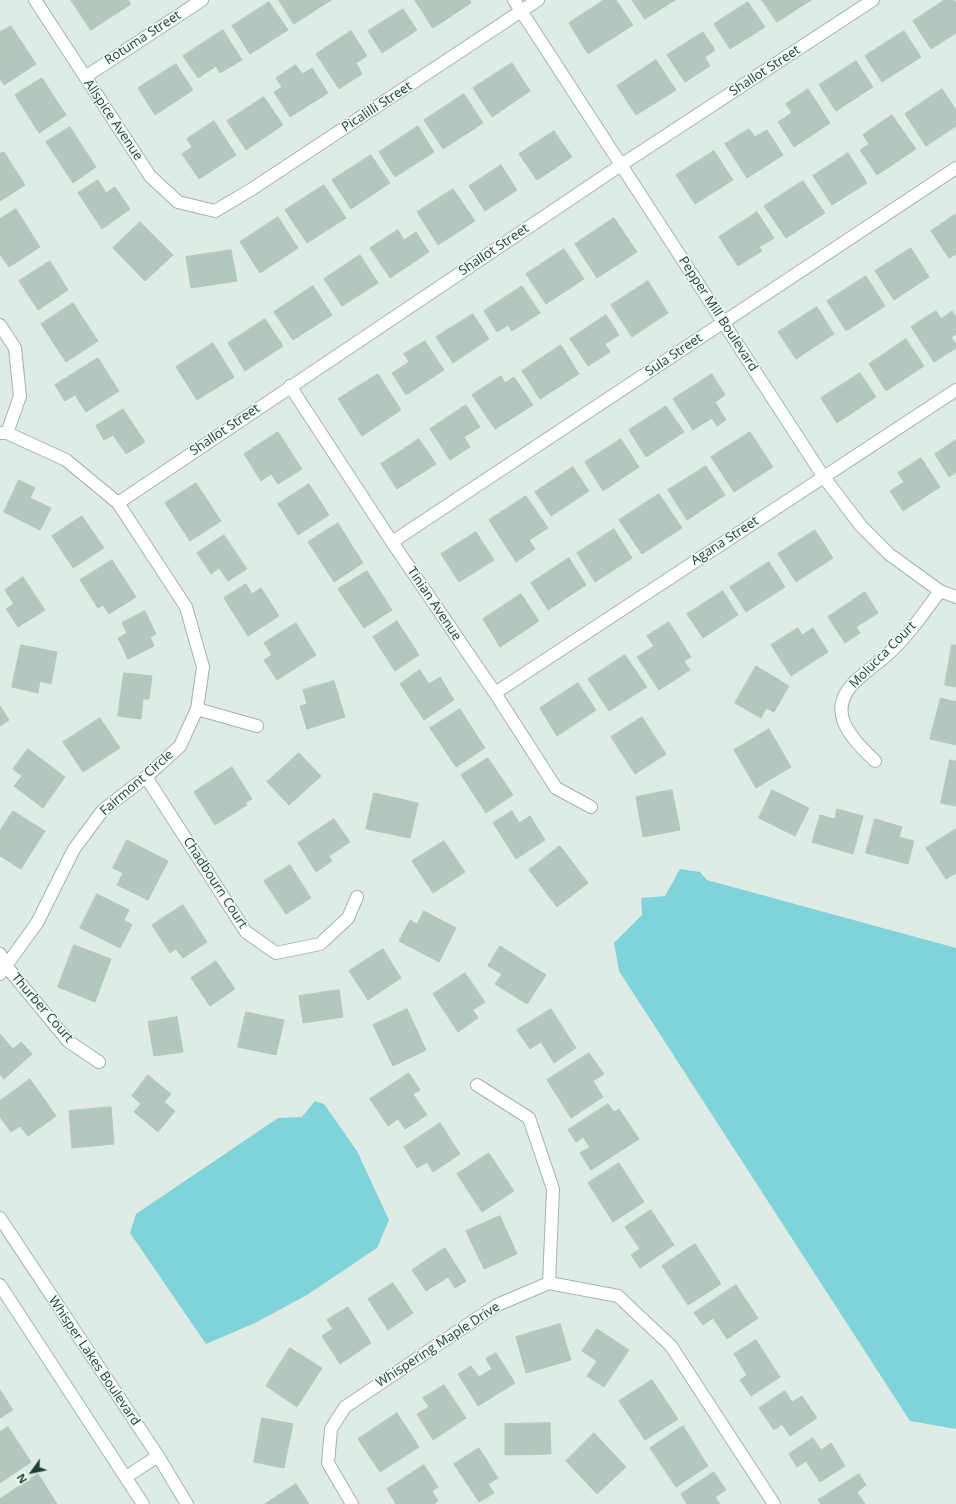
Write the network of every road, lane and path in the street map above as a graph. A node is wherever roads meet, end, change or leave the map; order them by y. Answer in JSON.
{"nodes":[{"id":1,"x":35,"y":0,"type":"edge"},
{"id":2,"x":202,"y":0,"type":"edge"},
{"id":3,"x":514,"y":0,"type":"edge"},
{"id":4,"x":538,"y":0,"type":"edge"},
{"id":5,"x":873,"y":0,"type":"edge"},
{"id":6,"x":521,"y":11,"type":"junction"},
{"id":7,"x":84,"y":77,"type":"junction"},
{"id":8,"x":621,"y":165,"type":"junction"},
{"id":9,"x":956,"y":168,"type":"edge"},
{"id":10,"x":214,"y":211,"type":"joint"},
{"id":11,"x":723,"y":322,"type":"junction"},
{"id":12,"x":0,"y":325,"type":"edge"},
{"id":13,"x":290,"y":386,"type":"junction"},
{"id":14,"x":956,"y":390,"type":"edge"},
{"id":15,"x":3,"y":433,"type":"edge"},
{"id":16,"x":823,"y":476,"type":"junction"},
{"id":17,"x":118,"y":503,"type":"junction"},
{"id":18,"x":392,"y":542,"type":"junction"},
{"id":19,"x":940,"y":590,"type":"junction"},
{"id":20,"x":956,"y":597,"type":"edge"},
{"id":21,"x":495,"y":693,"type":"junction"},
{"id":22,"x":197,"y":710,"type":"junction"},
{"id":23,"x":257,"y":726,"type":"dead end"},
{"id":24,"x":875,"y":761,"type":"dead end"},
{"id":25,"x":146,"y":777,"type":"junction"},
{"id":26,"x":591,"y":807,"type":"dead end"},
{"id":27,"x":357,"y":898,"type":"dead end"},
{"id":28,"x":0,"y":954,"type":"edge"},
{"id":29,"x":2,"y":969,"type":"edge"},
{"id":30,"x":99,"y":1062,"type":"dead end"},
{"id":31,"x":477,"y":1086,"type":"dead end"},
{"id":32,"x":0,"y":1218,"type":"edge"},
{"id":33,"x":549,"y":1283,"type":"junction"},
{"id":34,"x":0,"y":1285,"type":"edge"},
{"id":35,"x":158,"y":1456,"type":"junction"},
{"id":36,"x":126,"y":1477,"type":"junction"},
{"id":37,"x":143,"y":1504,"type":"edge"},
{"id":38,"x":187,"y":1504,"type":"edge"},
{"id":39,"x":352,"y":1504,"type":"edge"},
{"id":40,"x":774,"y":1504,"type":"edge"}],
"edges":[{"from":1,"to":7,"type":"street","name":"Allspice Avenue"},
{"from":2,"to":7,"type":"street","name":"Rotuma Street"},
{"from":3,"to":6,"type":"street","name":"Pepper Mill Boulevard"},
{"from":4,"to":6,"type":"street","name":"Picalilli Street"},
{"from":5,"to":8,"type":"street","name":"Shallot Street"},
{"from":6,"to":8,"type":"street","name":"Pepper Mill Boulevard"},
{"from":6,"to":10,"type":"street","name":"Picalilli Street"},
{"from":7,"to":10,"type":"street","name":"Allspice Avenue"},
{"from":8,"to":11,"type":"street","name":"Pepper Mill Boulevard"},
{"from":8,"to":13,"type":"street","name":"Shallot Street"},
{"from":9,"to":11,"type":"street","name":"Sula Street"},
{"from":11,"to":16,"type":"street","name":"Pepper Mill Boulevard"},
{"from":11,"to":18,"type":"street","name":"Sula Street"},
{"from":12,"to":15,"type":"street"},
{"from":13,"to":17,"type":"street","name":"Shallot Street"},
{"from":13,"to":18,"type":"street","name":"Tinian Avenue"},
{"from":14,"to":16,"type":"street","name":"Agana Street"},
{"from":15,"to":17,"type":"street","name":"Fairmont Circle"},
{"from":16,"to":19,"type":"street","name":"Pepper Mill Boulevard"},
{"from":16,"to":21,"type":"street","name":"Agana Street"},
{"from":17,"to":22,"type":"street","name":"Fairmont Circle"},
{"from":18,"to":21,"type":"street","name":"Tinian Avenue"},
{"from":19,"to":20,"type":"street","name":"Pepper Mill Boulevard"},
{"from":19,"to":24,"type":"street","name":"Molucca Court"},
{"from":21,"to":26,"type":"street","name":"Tinian Avenue"},
{"from":22,"to":23,"type":"street"},
{"from":22,"to":25,"type":"street","name":"Fairmont Circle"},
{"from":25,"to":27,"type":"street","name":"Chadbourn Court"},
{"from":25,"to":29,"type":"street","name":"Fairmont Circle"},
{"from":28,"to":29,"type":"street","name":"Thurber Court"},
{"from":29,"to":30,"type":"street","name":"Thurber Court"},
{"from":31,"to":33,"type":"street"},
{"from":32,"to":35,"type":"street","name":"Whisper Lakes Boulevard"},
{"from":33,"to":39,"type":"street","name":"Whispering Maple Drive"},
{"from":33,"to":40,"type":"street"},
{"from":34,"to":36,"type":"street"},
{"from":35,"to":36,"type":"street"},
{"from":35,"to":38,"type":"street","name":"Whisper Lakes Boulevard"},
{"from":36,"to":37,"type":"street"}]}
